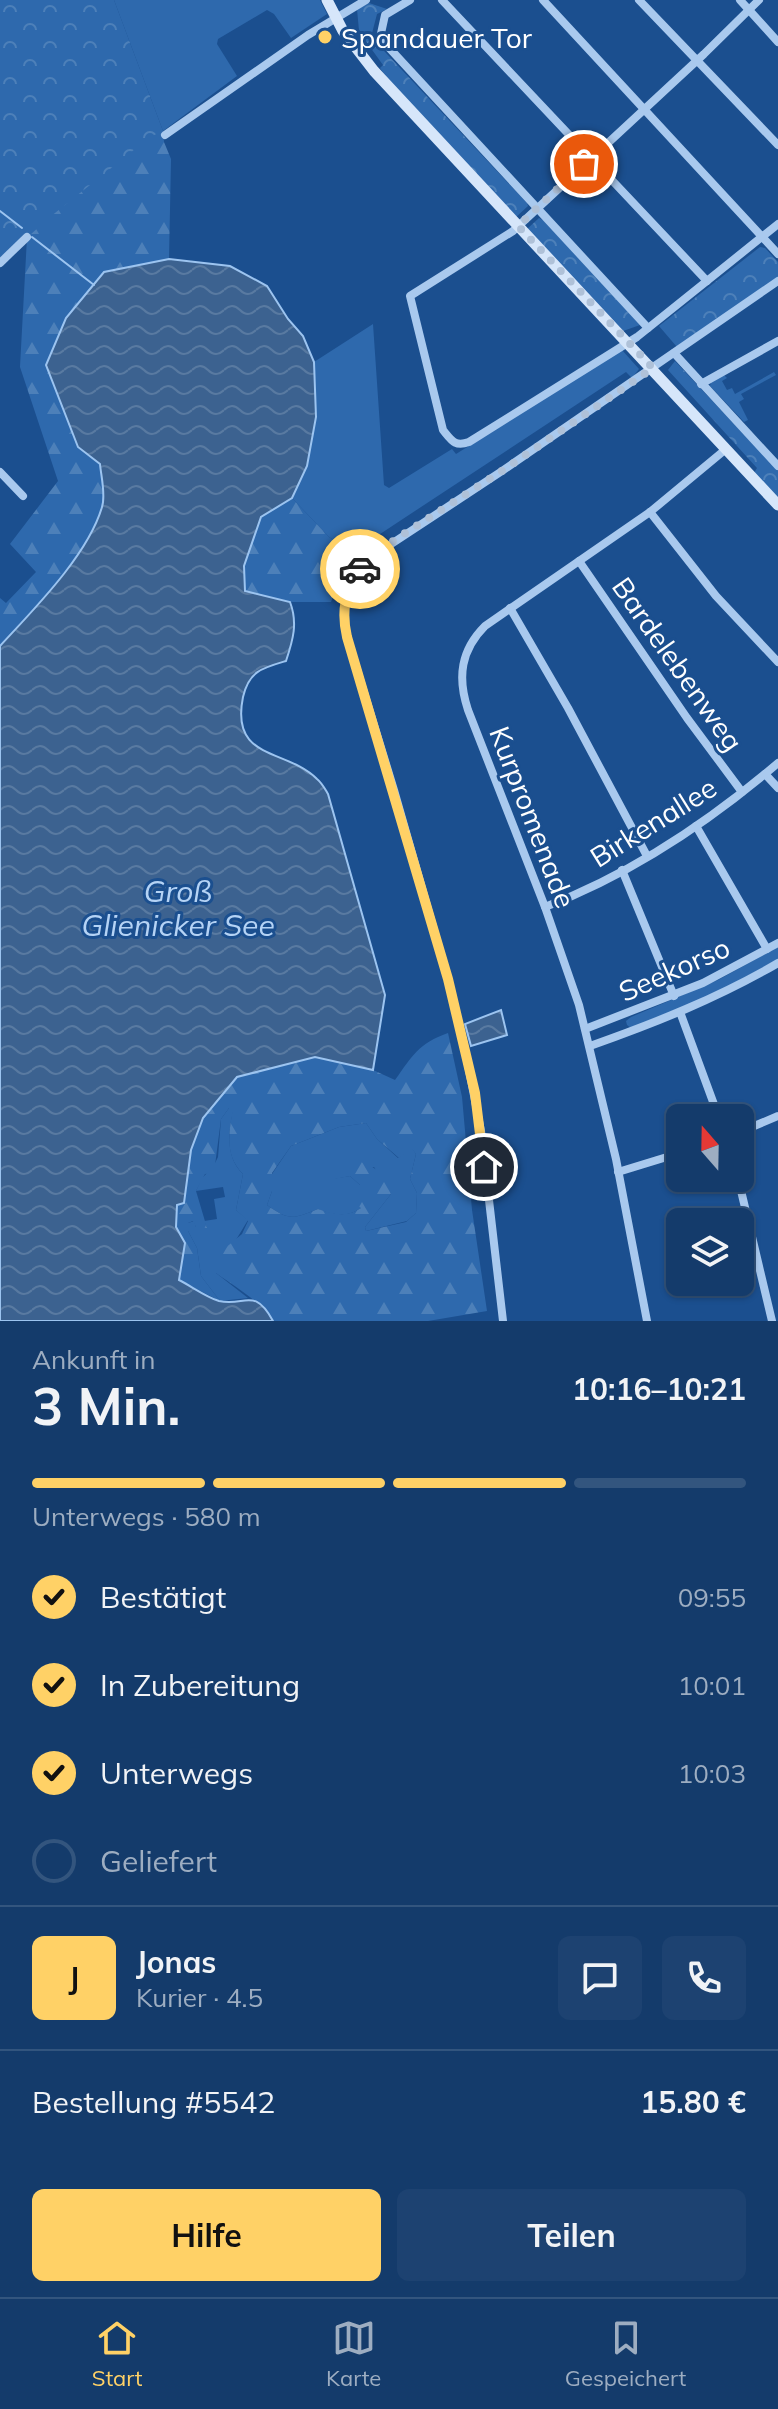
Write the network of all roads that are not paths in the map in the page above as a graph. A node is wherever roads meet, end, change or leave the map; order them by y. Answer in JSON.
{"nodes":[{"id":1,"x":327,"y":0,"type":"edge"},
{"id":2,"x":366,"y":0,"type":"edge"},
{"id":3,"x":410,"y":0,"type":"edge"},
{"id":4,"x":442,"y":0,"type":"edge"},
{"id":5,"x":543,"y":0,"type":"edge"},
{"id":6,"x":639,"y":0,"type":"edge"},
{"id":7,"x":740,"y":0,"type":"edge"},
{"id":8,"x":759,"y":0,"type":"edge"},
{"id":9,"x":749,"y":11,"type":"junction"},
{"id":10,"x":336,"y":18,"type":"junction"},
{"id":11,"x":778,"y":42,"type":"edge"},
{"id":12,"x":696,"y":59,"type":"junction"},
{"id":13,"x":644,"y":109,"type":"junction"},
{"id":14,"x":165,"y":135,"type":"dead end"},
{"id":15,"x":778,"y":145,"type":"edge"},
{"id":16,"x":591,"y":158,"type":"junction"},
{"id":17,"x":537,"y":208,"type":"junction"},
{"id":18,"x":778,"y":224,"type":"edge"},
{"id":19,"x":518,"y":226,"type":"junction"},
{"id":20,"x":27,"y":237,"type":"dead end"},
{"id":21,"x":762,"y":237,"type":"junction"},
{"id":22,"x":778,"y":254,"type":"edge"},
{"id":23,"x":0,"y":263,"type":"edge"},
{"id":24,"x":707,"y":281,"type":"junction"},
{"id":25,"x":778,"y":281,"type":"edge"},
{"id":26,"x":648,"y":328,"type":"junction"},
{"id":27,"x":628,"y":342,"type":"junction"},
{"id":28,"x":776,"y":345,"type":"edge"},
{"id":29,"x":674,"y":353,"type":"junction"},
{"id":30,"x":653,"y":368,"type":"junction"},
{"id":31,"x":701,"y":384,"type":"junction"},
{"id":32,"x":726,"y":449,"type":"junction"},
{"id":33,"x":778,"y":466,"type":"edge"},
{"id":34,"x":0,"y":472,"type":"edge"},
{"id":35,"x":23,"y":496,"type":"dead end"},
{"id":36,"x":778,"y":505,"type":"edge"},
{"id":37,"x":650,"y":512,"type":"junction"},
{"id":38,"x":579,"y":561,"type":"junction"},
{"id":39,"x":510,"y":608,"type":"junction"},
{"id":40,"x":778,"y":662,"type":"edge"},
{"id":41,"x":778,"y":763,"type":"edge"},
{"id":42,"x":765,"y":774,"type":"junction"},
{"id":43,"x":778,"y":788,"type":"edge"},
{"id":44,"x":742,"y":792,"type":"junction"},
{"id":45,"x":696,"y":826,"type":"junction"},
{"id":46,"x":647,"y":856,"type":"junction"},
{"id":47,"x":622,"y":870,"type":"junction"},
{"id":48,"x":545,"y":907,"type":"junction"},
{"id":49,"x":778,"y":943,"type":"edge"},
{"id":50,"x":767,"y":949,"type":"junction"},
{"id":51,"x":777,"y":965,"type":"edge"},
{"id":52,"x":674,"y":996,"type":"junction"},
{"id":53,"x":680,"y":1012,"type":"junction"},
{"id":54,"x":585,"y":1029,"type":"junction"},
{"id":55,"x":590,"y":1046,"type":"junction"},
{"id":56,"x":714,"y":1104,"type":"edge"},
{"id":57,"x":778,"y":1116,"type":"edge"},
{"id":58,"x":754,"y":1126,"type":"edge"},
{"id":59,"x":666,"y":1157,"type":"edge"},
{"id":60,"x":618,"y":1172,"type":"junction"},
{"id":61,"x":741,"y":1192,"type":"edge"},
{"id":62,"x":503,"y":1321,"type":"edge"},
{"id":63,"x":647,"y":1321,"type":"edge"},
{"id":64,"x":772,"y":1321,"type":"edge"}],
"edges":[{"from":1,"to":10,"type":"main road"},
{"from":2,"to":10,"type":"street"},
{"from":3,"to":17,"type":"street"},
{"from":4,"to":16,"type":"street"},
{"from":5,"to":13,"type":"street"},
{"from":6,"to":12,"type":"street"},
{"from":7,"to":9,"type":"street"},
{"from":8,"to":9,"type":"street"},
{"from":9,"to":11,"type":"street"},
{"from":9,"to":12,"type":"street"},
{"from":10,"to":14,"type":"street"},
{"from":10,"to":19,"type":"main road"},
{"from":12,"to":13,"type":"street"},
{"from":12,"to":15,"type":"street"},
{"from":13,"to":16,"type":"street"},
{"from":13,"to":21,"type":"street"},
{"from":16,"to":17,"type":"street"},
{"from":16,"to":24,"type":"street"},
{"from":17,"to":19,"type":"street"},
{"from":17,"to":26,"type":"street"},
{"from":18,"to":21,"type":"street"},
{"from":19,"to":27,"type":"main road"},
{"from":19,"to":27,"type":"street"},
{"from":20,"to":23,"type":"street"},
{"from":21,"to":22,"type":"street"},
{"from":21,"to":24,"type":"street"},
{"from":24,"to":26,"type":"street"},
{"from":25,"to":29,"type":"street"},
{"from":26,"to":27,"type":"street"},
{"from":27,"to":30,"type":"main road"},
{"from":28,"to":31,"type":"street"},
{"from":29,"to":30,"type":"street"},
{"from":29,"to":31,"type":"street"},
{"from":30,"to":32,"type":"main road"},
{"from":30,"to":62,"type":"street"},
{"from":31,"to":33,"type":"street"},
{"from":32,"to":36,"type":"main road"},
{"from":32,"to":37,"type":"street","name":"Kurpromenade"},
{"from":34,"to":35,"type":"street"},
{"from":37,"to":38,"type":"street","name":"Kurpromenade"},
{"from":37,"to":40,"type":"street"},
{"from":38,"to":39,"type":"street","name":"Kurpromenade"},
{"from":38,"to":44,"type":"street","name":"Bardelebenweg"},
{"from":39,"to":46,"type":"street"},
{"from":39,"to":48,"type":"street","name":"Kurpromenade"},
{"from":41,"to":42,"type":"street","name":"Birkenallee"},
{"from":42,"to":43,"type":"street","name":"Bardelebenweg"},
{"from":42,"to":44,"type":"street","name":"Birkenallee"},
{"from":44,"to":45,"type":"street","name":"Birkenallee"},
{"from":45,"to":46,"type":"street","name":"Birkenallee"},
{"from":45,"to":50,"type":"street"},
{"from":46,"to":47,"type":"street","name":"Birkenallee"},
{"from":47,"to":48,"type":"street","name":"Birkenallee"},
{"from":47,"to":52,"type":"street"},
{"from":48,"to":54,"type":"street","name":"Kurpromenade"},
{"from":49,"to":50,"type":"street","name":"Seekorso"},
{"from":50,"to":52,"type":"street","name":"Seekorso"},
{"from":51,"to":53,"type":"street","name":"Seekorso"},
{"from":52,"to":54,"type":"street","name":"Seekorso"},
{"from":53,"to":55,"type":"street","name":"Seekorso"},
{"from":53,"to":56,"type":"street"},
{"from":54,"to":55,"type":"street","name":"Kurpromenade"},
{"from":55,"to":60,"type":"street","name":"Kurpromenade"},
{"from":57,"to":58,"type":"street"},
{"from":59,"to":60,"type":"street"},
{"from":60,"to":63,"type":"street","name":"Kurpromenade"},
{"from":61,"to":64,"type":"street"}]}
